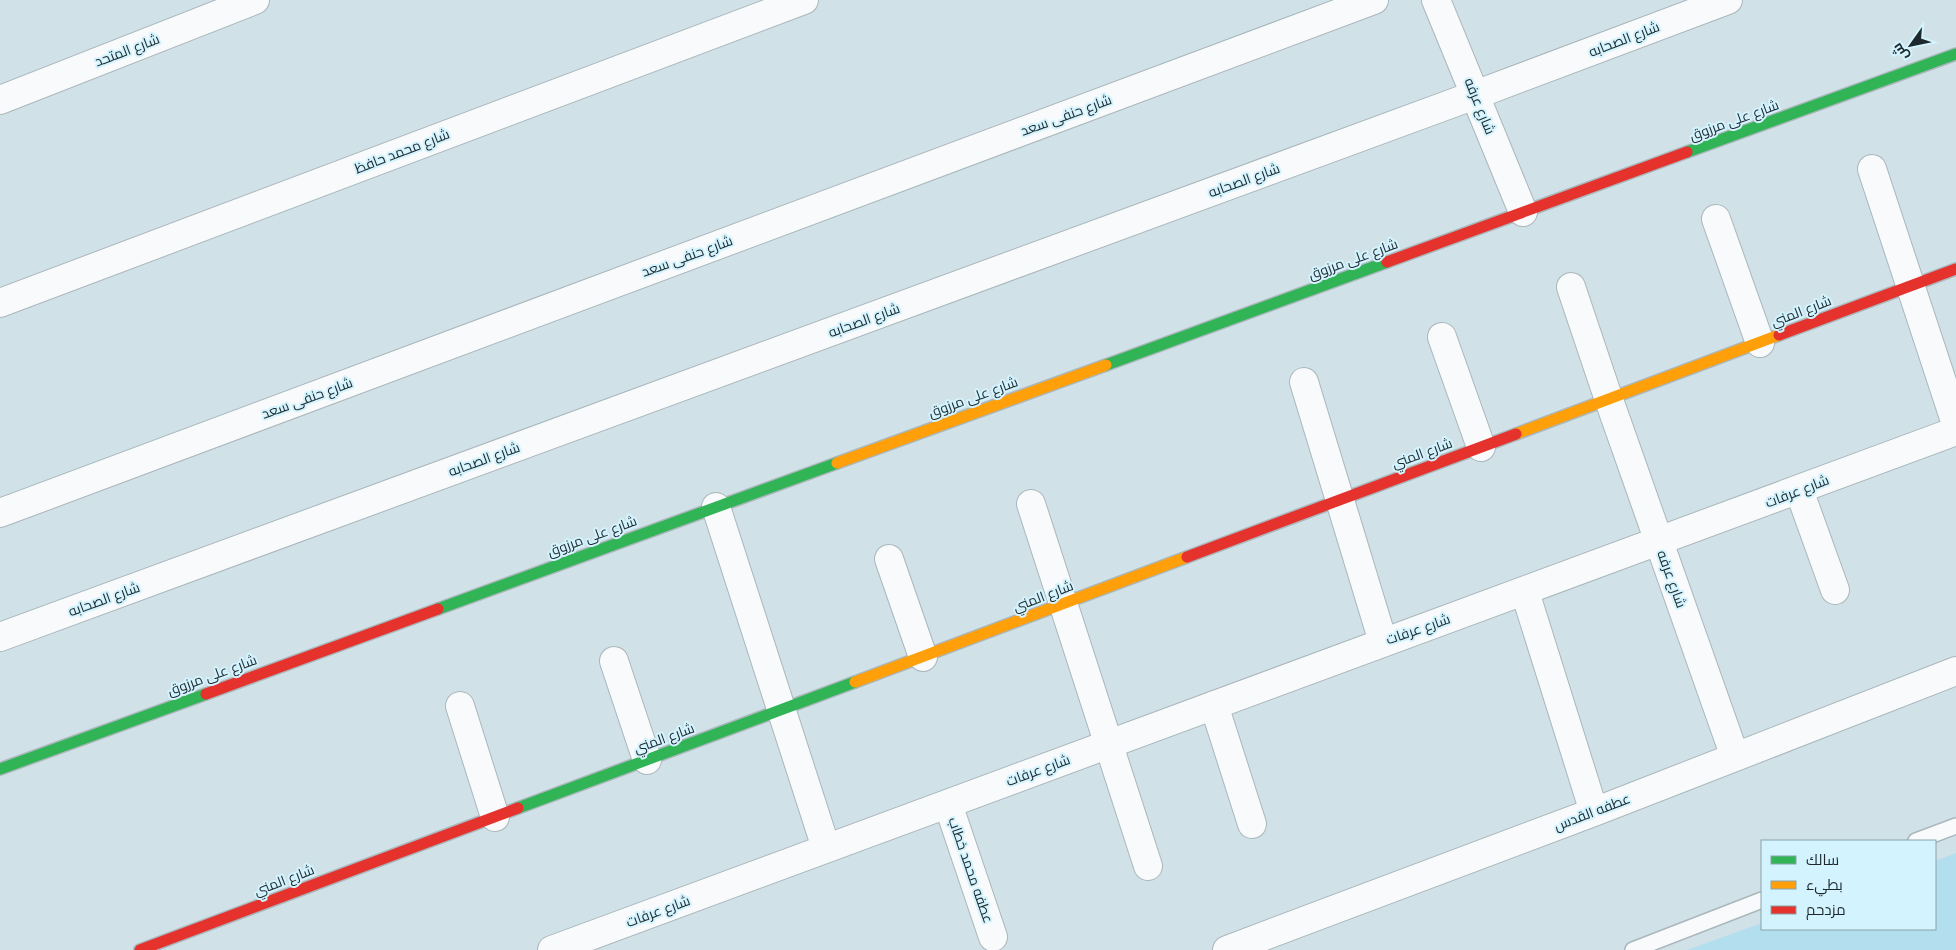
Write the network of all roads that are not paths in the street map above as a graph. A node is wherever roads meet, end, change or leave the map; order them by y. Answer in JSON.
{"nodes":[{"id":1,"x":255,"y":0,"type":"edge"},
{"id":2,"x":804,"y":0,"type":"edge"},
{"id":3,"x":1374,"y":0,"type":"edge"},
{"id":4,"x":1436,"y":0,"type":"edge"},
{"id":5,"x":1728,"y":0,"type":"edge"},
{"id":6,"x":1956,"y":54,"type":"edge"},
{"id":7,"x":1475,"y":95,"type":"junction"},
{"id":8,"x":0,"y":100,"type":"edge"},
{"id":9,"x":1872,"y":169,"type":"dead end"},
{"id":10,"x":1523,"y":212,"type":"junction"},
{"id":11,"x":1716,"y":219,"type":"dead end"},
{"id":12,"x":1956,"y":269,"type":"edge"},
{"id":13,"x":1910,"y":286,"type":"junction"},
{"id":14,"x":1571,"y":287,"type":"dead end"},
{"id":15,"x":0,"y":302,"type":"edge"},
{"id":16,"x":1442,"y":337,"type":"dead end"},
{"id":17,"x":1760,"y":343,"type":"junction"},
{"id":18,"x":1304,"y":382,"type":"dead end"},
{"id":19,"x":1609,"y":400,"type":"junction"},
{"id":20,"x":1956,"y":424,"type":"edge"},
{"id":21,"x":1956,"y":431,"type":"edge"},
{"id":22,"x":1481,"y":448,"type":"junction"},
{"id":23,"x":1799,"y":490,"type":"junction"},
{"id":24,"x":1340,"y":500,"type":"junction"},
{"id":25,"x":1031,"y":504,"type":"dead end"},
{"id":26,"x":716,"y":507,"type":"junction"},
{"id":27,"x":0,"y":513,"type":"edge"},
{"id":28,"x":1659,"y":542,"type":"junction"},
{"id":29,"x":889,"y":559,"type":"dead end"},
{"id":30,"x":1835,"y":590,"type":"dead end"},
{"id":31,"x":1525,"y":592,"type":"junction"},
{"id":32,"x":1063,"y":604,"type":"junction"},
{"id":33,"x":0,"y":637,"type":"edge"},
{"id":34,"x":1383,"y":642,"type":"junction"},
{"id":35,"x":923,"y":657,"type":"junction"},
{"id":36,"x":614,"y":661,"type":"dead end"},
{"id":37,"x":1956,"y":671,"type":"edge"},
{"id":38,"x":1214,"y":705,"type":"junction"},
{"id":39,"x":460,"y":706,"type":"dead end"},
{"id":40,"x":782,"y":710,"type":"junction"},
{"id":41,"x":1108,"y":744,"type":"junction"},
{"id":42,"x":1735,"y":757,"type":"junction"},
{"id":43,"x":647,"y":760,"type":"junction"},
{"id":44,"x":0,"y":769,"type":"edge"},
{"id":45,"x":948,"y":804,"type":"junction"},
{"id":46,"x":1594,"y":812,"type":"junction"},
{"id":47,"x":495,"y":817,"type":"junction"},
{"id":48,"x":1252,"y":824,"type":"dead end"},
{"id":49,"x":1956,"y":826,"type":"edge"},
{"id":50,"x":1919,"y":840,"type":"edge"},
{"id":51,"x":826,"y":848,"type":"junction"},
{"id":52,"x":1148,"y":866,"type":"dead end"},
{"id":53,"x":1761,"y":900,"type":"edge"},
{"id":54,"x":993,"y":937,"type":"dead end"},
{"id":55,"x":140,"y":950,"type":"edge"},
{"id":56,"x":552,"y":950,"type":"edge"},
{"id":57,"x":1227,"y":950,"type":"edge"},
{"id":58,"x":1633,"y":950,"type":"edge"}],
"edges":[{"from":1,"to":8,"type":"street","name":"شارع المتحد"},
{"from":2,"to":15,"type":"street","name":"شارع محمد حافظ"},
{"from":3,"to":27,"type":"street","name":"شارع حنفى سعد"},
{"from":4,"to":7,"type":"street","name":"شارع عرفه"},
{"from":5,"to":7,"type":"street","name":"شارع الصحابه"},
{"from":6,"to":10,"type":"street","name":"شارع على مرزوق"},
{"from":7,"to":10,"type":"street","name":"شارع عرفه"},
{"from":7,"to":33,"type":"street","name":"شارع الصحابه"},
{"from":9,"to":13,"type":"street"},
{"from":10,"to":26,"type":"street","name":"شارع على مرزوق"},
{"from":11,"to":17,"type":"street"},
{"from":12,"to":13,"type":"street","name":"شارع المني"},
{"from":13,"to":17,"type":"street","name":"شارع المني"},
{"from":13,"to":20,"type":"street"},
{"from":14,"to":19,"type":"street","name":"شارع عرفه"},
{"from":16,"to":22,"type":"street"},
{"from":17,"to":19,"type":"street","name":"شارع المني"},
{"from":18,"to":24,"type":"street"},
{"from":19,"to":22,"type":"street","name":"شارع المني"},
{"from":19,"to":28,"type":"street","name":"شارع عرفه"},
{"from":21,"to":23,"type":"street","name":"شارع عرفات"},
{"from":22,"to":24,"type":"street","name":"شارع المني"},
{"from":23,"to":28,"type":"street","name":"شارع عرفات"},
{"from":23,"to":30,"type":"street"},
{"from":24,"to":32,"type":"street","name":"شارع المني"},
{"from":24,"to":34,"type":"street"},
{"from":25,"to":32,"type":"street"},
{"from":26,"to":40,"type":"street"},
{"from":26,"to":44,"type":"street","name":"شارع على مرزوق"},
{"from":28,"to":31,"type":"street","name":"شارع عرفات"},
{"from":28,"to":42,"type":"street","name":"شارع عرفه"},
{"from":29,"to":35,"type":"street"},
{"from":31,"to":34,"type":"street","name":"شارع عرفات"},
{"from":31,"to":46,"type":"street"},
{"from":32,"to":35,"type":"street","name":"شارع المني"},
{"from":32,"to":41,"type":"street"},
{"from":34,"to":38,"type":"street","name":"شارع عرفات"},
{"from":35,"to":40,"type":"street","name":"شارع المني"},
{"from":36,"to":43,"type":"street"},
{"from":37,"to":42,"type":"street","name":"عطفه القدس"},
{"from":38,"to":41,"type":"street","name":"شارع عرفات"},
{"from":38,"to":48,"type":"street"},
{"from":39,"to":47,"type":"street"},
{"from":40,"to":43,"type":"street","name":"شارع المني"},
{"from":40,"to":51,"type":"street"},
{"from":41,"to":45,"type":"street","name":"شارع عرفات"},
{"from":41,"to":52,"type":"street"},
{"from":42,"to":46,"type":"street","name":"عطفه القدس"},
{"from":43,"to":47,"type":"street","name":"شارع المني"},
{"from":45,"to":51,"type":"street","name":"شارع عرفات"},
{"from":45,"to":54,"type":"street","name":"عطفه محمد خطاب"},
{"from":46,"to":57,"type":"street","name":"عطفه القدس"},
{"from":47,"to":55,"type":"street","name":"شارع المني"},
{"from":49,"to":50,"type":"lane"},
{"from":51,"to":56,"type":"street","name":"شارع عرفات"},
{"from":53,"to":58,"type":"lane"}]}
